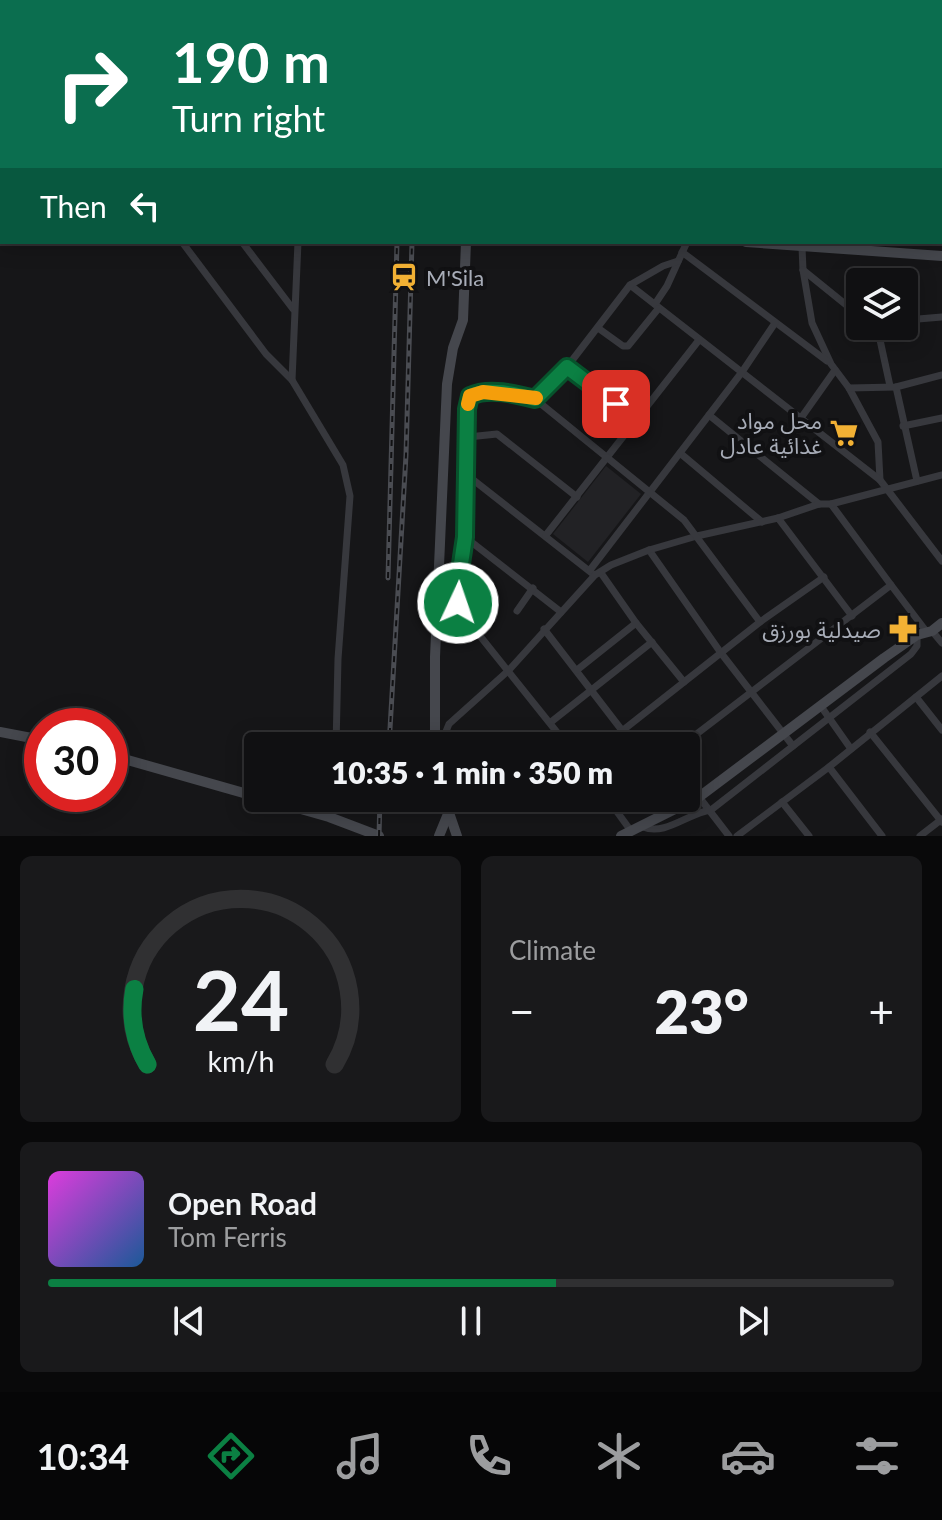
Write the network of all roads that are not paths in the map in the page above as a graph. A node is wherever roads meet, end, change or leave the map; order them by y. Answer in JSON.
{"nodes":[{"id":1,"x":184,"y":244,"type":"edge"},
{"id":2,"x":244,"y":244,"type":"edge"},
{"id":3,"x":298,"y":244,"type":"edge"},
{"id":4,"x":466,"y":244,"type":"edge"},
{"id":5,"x":686,"y":244,"type":"edge"},
{"id":6,"x":779,"y":244,"type":"edge"},
{"id":7,"x":802,"y":247,"type":"junction"},
{"id":8,"x":905,"y":247,"type":"edge"},
{"id":9,"x":682,"y":252,"type":"junction"},
{"id":10,"x":942,"y":256,"type":"edge"},
{"id":11,"x":678,"y":261,"type":"junction"},
{"id":12,"x":803,"y":270,"type":"junction"},
{"id":13,"x":630,"y":285,"type":"junction"},
{"id":14,"x":846,"y":305,"type":"edge"},
{"id":15,"x":657,"y":306,"type":"junction"},
{"id":16,"x":293,"y":309,"type":"junction"},
{"id":17,"x":942,"y":317,"type":"edge"},
{"id":18,"x":918,"y":319,"type":"edge"},
{"id":19,"x":775,"y":323,"type":"junction"},
{"id":20,"x":598,"y":328,"type":"junction"},
{"id":21,"x":699,"y":340,"type":"junction"},
{"id":22,"x":881,"y":340,"type":"edge"},
{"id":23,"x":567,"y":367,"type":"junction"},
{"id":24,"x":833,"y":367,"type":"junction"},
{"id":25,"x":742,"y":372,"type":"junction"},
{"id":26,"x":942,"y":375,"type":"edge"},
{"id":27,"x":292,"y":380,"type":"junction"},
{"id":28,"x":893,"y":387,"type":"junction"},
{"id":29,"x":849,"y":388,"type":"junction"},
{"id":30,"x":535,"y":399,"type":"junction"},
{"id":31,"x":709,"y":415,"type":"junction"},
{"id":32,"x":801,"y":418,"type":"junction"},
{"id":33,"x":942,"y":418,"type":"edge"},
{"id":34,"x":636,"y":419,"type":"junction"},
{"id":35,"x":903,"y":426,"type":"junction"},
{"id":36,"x":468,"y":437,"type":"junction"},
{"id":37,"x":680,"y":453,"type":"junction"},
{"id":38,"x":606,"y":458,"type":"junction"},
{"id":39,"x":880,"y":460,"type":"junction"},
{"id":40,"x":868,"y":473,"type":"junction"},
{"id":41,"x":467,"y":475,"type":"junction"},
{"id":42,"x":942,"y":475,"type":"edge"},
{"id":43,"x":880,"y":480,"type":"junction"},
{"id":44,"x":917,"y":481,"type":"junction"},
{"id":45,"x":887,"y":489,"type":"junction"},
{"id":46,"x":649,"y":491,"type":"junction"},
{"id":47,"x":577,"y":497,"type":"junction"},
{"id":48,"x":819,"y":504,"type":"junction"},
{"id":49,"x":831,"y":504,"type":"junction"},
{"id":50,"x":778,"y":518,"type":"junction"},
{"id":51,"x":762,"y":522,"type":"junction"},
{"id":52,"x":546,"y":535,"type":"junction"},
{"id":53,"x":697,"y":536,"type":"junction"},
{"id":54,"x":465,"y":537,"type":"junction"},
{"id":55,"x":649,"y":550,"type":"junction"},
{"id":56,"x":942,"y":559,"type":"edge"},
{"id":57,"x":595,"y":573,"type":"junction"},
{"id":58,"x":824,"y":577,"type":"junction"},
{"id":59,"x":891,"y":585,"type":"junction"},
{"id":60,"x":533,"y":588,"type":"junction"},
{"id":61,"x":517,"y":611,"type":"dead end"},
{"id":62,"x":561,"y":612,"type":"junction"},
{"id":63,"x":852,"y":616,"type":"junction"},
{"id":64,"x":760,"y":622,"type":"junction"},
{"id":65,"x":636,"y":623,"type":"junction"},
{"id":66,"x":942,"y":623,"type":"edge"},
{"id":67,"x":544,"y":629,"type":"junction"},
{"id":68,"x":925,"y":632,"type":"junction"},
{"id":69,"x":652,"y":642,"type":"junction"},
{"id":70,"x":942,"y":643,"type":"edge"},
{"id":71,"x":721,"y":653,"type":"junction"},
{"id":72,"x":870,"y":669,"type":"junction"},
{"id":73,"x":509,"y":670,"type":"junction"},
{"id":74,"x":577,"y":670,"type":"junction"},
{"id":75,"x":942,"y":676,"type":"edge"},
{"id":76,"x":879,"y":680,"type":"junction"},
{"id":77,"x":684,"y":682,"type":"junction"},
{"id":78,"x":590,"y":690,"type":"junction"},
{"id":79,"x":751,"y":692,"type":"junction"},
{"id":80,"x":916,"y":697,"type":"junction"},
{"id":81,"x":820,"y":705,"type":"junction"},
{"id":82,"x":828,"y":719,"type":"junction"},
{"id":83,"x":433,"y":721,"type":"junction"},
{"id":84,"x":551,"y":722,"type":"junction"},
{"id":85,"x":449,"y":724,"type":"junction"},
{"id":86,"x":942,"y":730,"type":"edge"},
{"id":87,"x":622,"y":731,"type":"joint"},
{"id":88,"x":0,"y":732,"type":"edge"},
{"id":89,"x":336,"y":732,"type":"edge"},
{"id":90,"x":435,"y":732,"type":"edge"},
{"id":91,"x":445,"y":732,"type":"edge"},
{"id":92,"x":558,"y":732,"type":"edge"},
{"id":93,"x":699,"y":732,"type":"edge"},
{"id":94,"x":870,"y":732,"type":"junction"},
{"id":95,"x":782,"y":734,"type":"junction"},
{"id":96,"x":24,"y":737,"type":"edge"},
{"id":97,"x":769,"y":746,"type":"junction"},
{"id":98,"x":793,"y":746,"type":"junction"},
{"id":99,"x":851,"y":749,"type":"junction"},
{"id":100,"x":777,"y":759,"type":"junction"},
{"id":101,"x":128,"y":760,"type":"edge"},
{"id":102,"x":829,"y":767,"type":"junction"},
{"id":103,"x":244,"y":793,"type":"edge"},
{"id":104,"x":700,"y":796,"type":"edge"},
{"id":105,"x":700,"y":798,"type":"edge"},
{"id":106,"x":782,"y":802,"type":"junction"},
{"id":107,"x":711,"y":810,"type":"junction"},
{"id":108,"x":311,"y":812,"type":"edge"},
{"id":109,"x":330,"y":812,"type":"edge"},
{"id":110,"x":448,"y":812,"type":"joint"},
{"id":111,"x":619,"y":812,"type":"edge"},
{"id":112,"x":673,"y":812,"type":"edge"},
{"id":113,"x":329,"y":817,"type":"junction"},
{"id":114,"x":941,"y":820,"type":"edge"},
{"id":115,"x":635,"y":832,"type":"edge"},
{"id":116,"x":457,"y":834,"type":"edge"},
{"id":117,"x":379,"y":836,"type":"edge"},
{"id":118,"x":439,"y":836,"type":"edge"},
{"id":119,"x":729,"y":836,"type":"edge"},
{"id":120,"x":737,"y":836,"type":"edge"},
{"id":121,"x":809,"y":836,"type":"edge"},
{"id":122,"x":882,"y":836,"type":"edge"},
{"id":123,"x":920,"y":836,"type":"edge"}],
"edges":[{"from":1,"to":27,"type":"street"},
{"from":2,"to":16,"type":"street"},
{"from":3,"to":16,"type":"street"},
{"from":4,"to":83,"type":"street"},
{"from":5,"to":9,"type":"street"},
{"from":6,"to":7,"type":"street"},
{"from":7,"to":8,"type":"street"},
{"from":7,"to":12,"type":"street"},
{"from":8,"to":10,"type":"street"},
{"from":9,"to":11,"type":"street"},
{"from":9,"to":19,"type":"street"},
{"from":11,"to":13,"type":"street"},
{"from":11,"to":15,"type":"street"},
{"from":12,"to":14,"type":"street"},
{"from":12,"to":24,"type":"street"},
{"from":13,"to":15,"type":"street"},
{"from":13,"to":20,"type":"street"},
{"from":15,"to":20,"type":"street"},
{"from":15,"to":21,"type":"street"},
{"from":16,"to":27,"type":"street"},
{"from":17,"to":18,"type":"street"},
{"from":19,"to":24,"type":"street"},
{"from":19,"to":25,"type":"street"},
{"from":20,"to":23,"type":"street"},
{"from":21,"to":25,"type":"street"},
{"from":21,"to":34,"type":"street"},
{"from":22,"to":28,"type":"street"},
{"from":23,"to":30,"type":"street"},
{"from":23,"to":34,"type":"street"},
{"from":24,"to":29,"type":"street"},
{"from":24,"to":32,"type":"street"},
{"from":25,"to":31,"type":"street"},
{"from":25,"to":32,"type":"street"},
{"from":26,"to":28,"type":"street"},
{"from":27,"to":89,"type":"street"},
{"from":28,"to":29,"type":"street"},
{"from":28,"to":35,"type":"street"},
{"from":29,"to":39,"type":"street"},
{"from":30,"to":36,"type":"street"},
{"from":30,"to":38,"type":"street"},
{"from":31,"to":37,"type":"street"},
{"from":31,"to":48,"type":"street"},
{"from":32,"to":40,"type":"street"},
{"from":33,"to":35,"type":"street"},
{"from":34,"to":38,"type":"street"},
{"from":35,"to":44,"type":"street"},
{"from":36,"to":41,"type":"street"},
{"from":36,"to":47,"type":"street"},
{"from":37,"to":46,"type":"street"},
{"from":37,"to":51,"type":"street"},
{"from":38,"to":46,"type":"street"},
{"from":38,"to":47,"type":"street"},
{"from":39,"to":40,"type":"street"},
{"from":39,"to":43,"type":"street"},
{"from":40,"to":43,"type":"street"},
{"from":41,"to":52,"type":"street"},
{"from":41,"to":54,"type":"street"},
{"from":42,"to":44,"type":"street"},
{"from":43,"to":45,"type":"street"},
{"from":44,"to":45,"type":"street"},
{"from":45,"to":49,"type":"street"},
{"from":45,"to":56,"type":"street"},
{"from":46,"to":53,"type":"street"},
{"from":46,"to":57,"type":"street"},
{"from":47,"to":52,"type":"street"},
{"from":48,"to":49,"type":"street"},
{"from":48,"to":50,"type":"street"},
{"from":49,"to":59,"type":"street"},
{"from":50,"to":51,"type":"street"},
{"from":50,"to":58,"type":"street"},
{"from":51,"to":53,"type":"street"},
{"from":52,"to":57,"type":"street"},
{"from":53,"to":55,"type":"street"},
{"from":53,"to":64,"type":"street"},
{"from":54,"to":60,"type":"street"},
{"from":54,"to":73,"type":"street"},
{"from":55,"to":57,"type":"street"},
{"from":55,"to":71,"type":"street"},
{"from":57,"to":62,"type":"street"},
{"from":57,"to":65,"type":"street"},
{"from":58,"to":63,"type":"street"},
{"from":58,"to":64,"type":"street"},
{"from":59,"to":63,"type":"street"},
{"from":59,"to":68,"type":"street"},
{"from":60,"to":61,"type":"street"},
{"from":60,"to":62,"type":"street"},
{"from":62,"to":67,"type":"street"},
{"from":63,"to":79,"type":"street"},
{"from":64,"to":71,"type":"street"},
{"from":65,"to":69,"type":"street"},
{"from":65,"to":74,"type":"street"},
{"from":66,"to":68,"type":"street"},
{"from":67,"to":73,"type":"street"},
{"from":67,"to":74,"type":"street"},
{"from":68,"to":70,"type":"street"},
{"from":68,"to":72,"type":"street"},
{"from":68,"to":76,"type":"street"},
{"from":69,"to":77,"type":"street"},
{"from":69,"to":78,"type":"street"},
{"from":71,"to":77,"type":"street"},
{"from":71,"to":79,"type":"street"},
{"from":72,"to":76,"type":"street"},
{"from":72,"to":81,"type":"street"},
{"from":73,"to":84,"type":"street"},
{"from":73,"to":85,"type":"street"},
{"from":74,"to":78,"type":"street"},
{"from":75,"to":80,"type":"street"},
{"from":76,"to":82,"type":"street"},
{"from":77,"to":87,"type":"street"},
{"from":78,"to":84,"type":"street"},
{"from":78,"to":87,"type":"street"},
{"from":79,"to":93,"type":"street"},
{"from":79,"to":95,"type":"street"},
{"from":80,"to":86,"type":"street"},
{"from":80,"to":94,"type":"street"},
{"from":81,"to":82,"type":"street"},
{"from":81,"to":95,"type":"street"},
{"from":82,"to":98,"type":"street"},
{"from":82,"to":99,"type":"street"},
{"from":83,"to":85,"type":"street"},
{"from":83,"to":90,"type":"street"},
{"from":84,"to":92,"type":"street"},
{"from":85,"to":91,"type":"street"},
{"from":88,"to":96,"type":"street"},
{"from":94,"to":99,"type":"street"},
{"from":94,"to":114,"type":"street"},
{"from":95,"to":97,"type":"street"},
{"from":95,"to":98,"type":"street"},
{"from":97,"to":100,"type":"street"},
{"from":97,"to":104,"type":"street"},
{"from":98,"to":100,"type":"street"},
{"from":99,"to":102,"type":"street"},
{"from":100,"to":107,"type":"street"},
{"from":101,"to":103,"type":"street"},
{"from":102,"to":106,"type":"street"},
{"from":102,"to":122,"type":"street"},
{"from":105,"to":107,"type":"street"},
{"from":106,"to":120,"type":"street"},
{"from":106,"to":121,"type":"street"},
{"from":107,"to":115,"type":"street"},
{"from":107,"to":119,"type":"street"},
{"from":108,"to":113,"type":"street"},
{"from":109,"to":113,"type":"street"},
{"from":110,"to":116,"type":"street"},
{"from":110,"to":118,"type":"street"},
{"from":111,"to":115,"type":"street"},
{"from":112,"to":115,"type":"street"},
{"from":113,"to":117,"type":"street"},
{"from":114,"to":123,"type":"street"}]}
